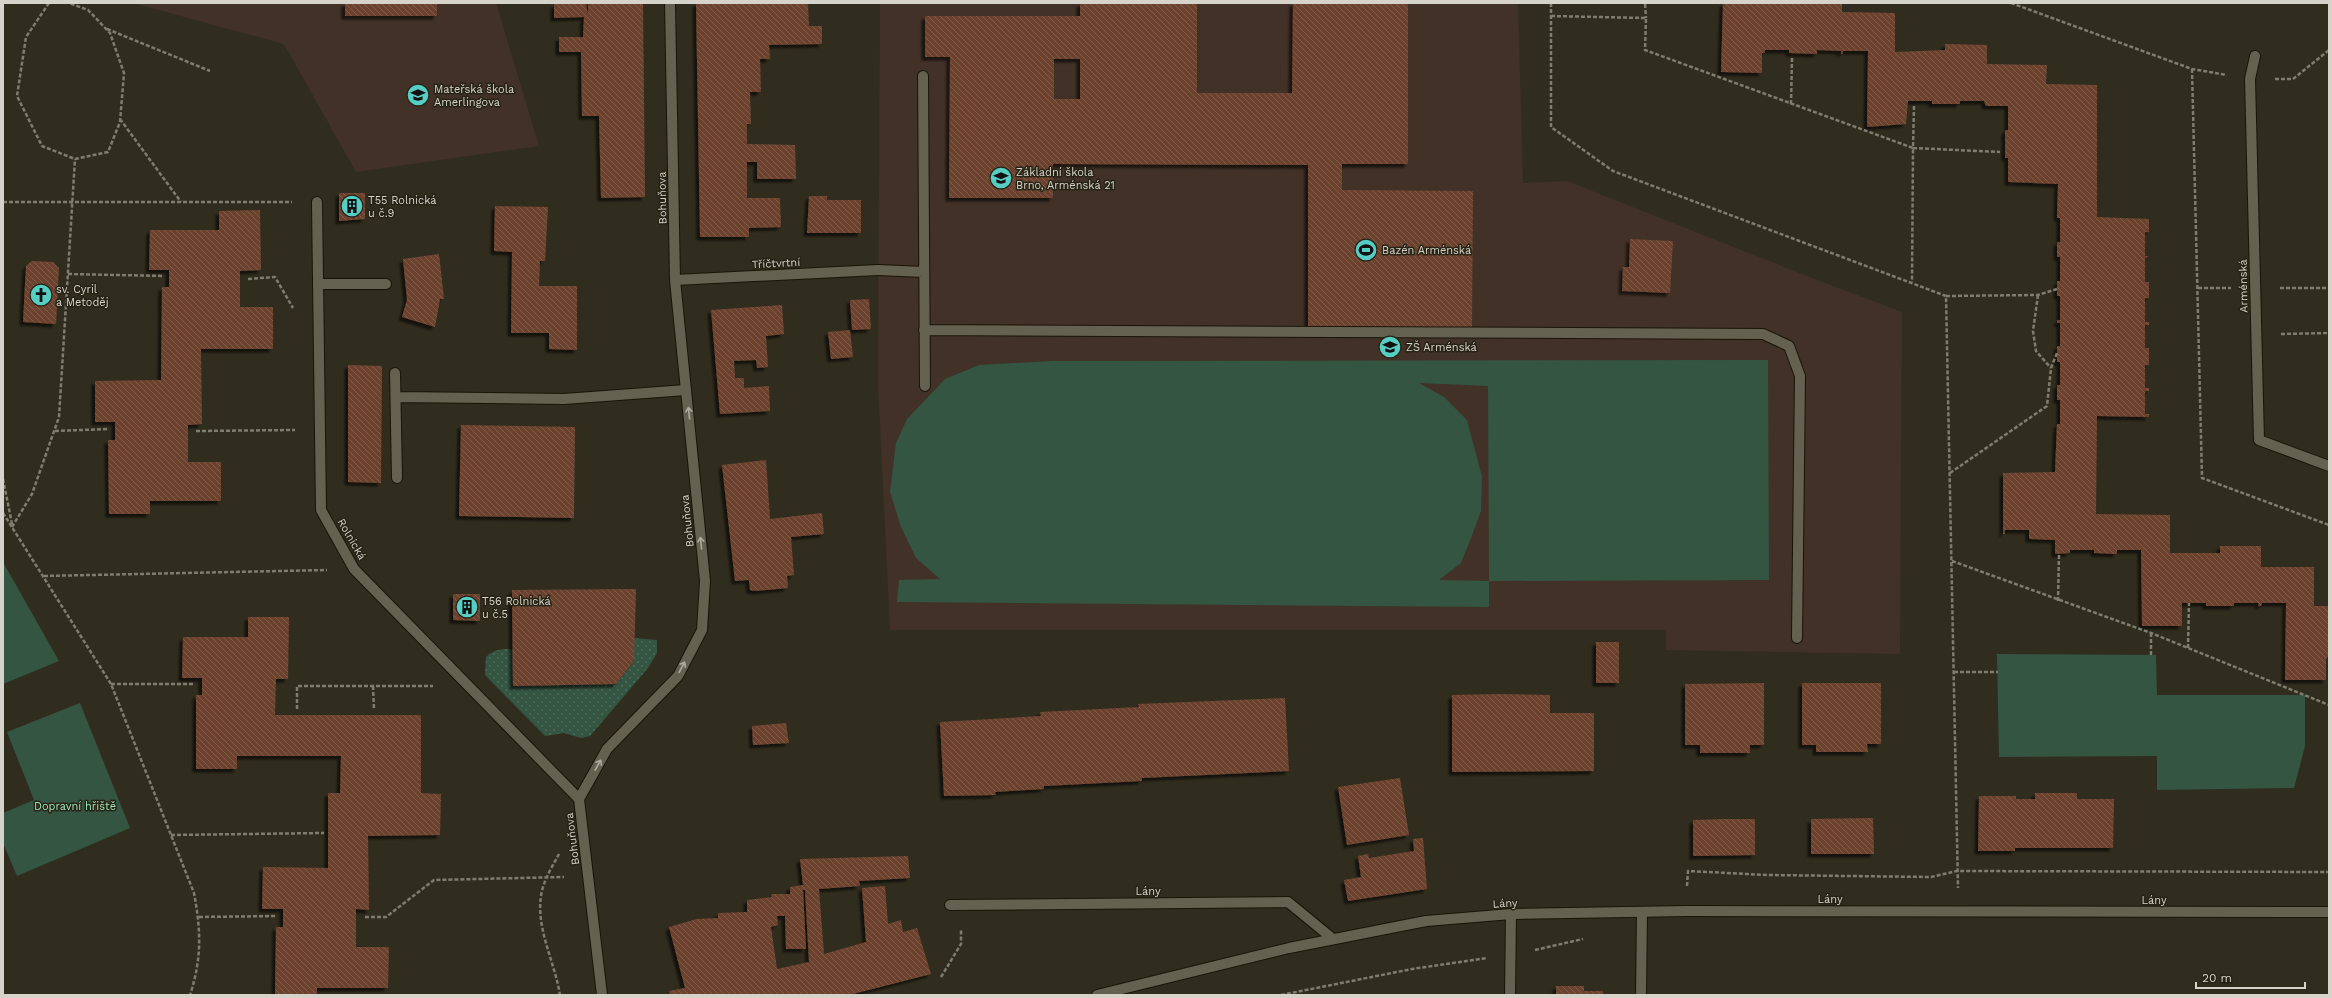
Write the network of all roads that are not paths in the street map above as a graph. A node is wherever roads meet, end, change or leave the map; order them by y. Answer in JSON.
{"nodes":[{"id":1,"x":670,"y":3,"type":"edge"},
{"id":2,"x":2255,"y":56,"type":"dead end"},
{"id":3,"x":923,"y":76,"type":"dead end"},
{"id":4,"x":317,"y":202,"type":"road end"},
{"id":5,"x":924,"y":272,"type":"junction"},
{"id":6,"x":675,"y":280,"type":"junction"},
{"id":7,"x":318,"y":284,"type":"junction"},
{"id":8,"x":386,"y":284,"type":"dead end"},
{"id":9,"x":924,"y":330,"type":"junction"},
{"id":10,"x":395,"y":373,"type":"dead end"},
{"id":11,"x":925,"y":386,"type":"dead end"},
{"id":12,"x":686,"y":390,"type":"junction"},
{"id":13,"x":396,"y":397,"type":"junction"},
{"id":14,"x":2329,"y":466,"type":"edge"},
{"id":15,"x":397,"y":478,"type":"dead end"},
{"id":16,"x":1797,"y":638,"type":"dead end"},
{"id":17,"x":579,"y":799,"type":"junction"},
{"id":18,"x":955,"y":905,"type":"road end"},
{"id":19,"x":1642,"y":912,"type":"junction"},
{"id":20,"x":2329,"y":912,"type":"edge"},
{"id":21,"x":1511,"y":914,"type":"junction"},
{"id":22,"x":1333,"y":939,"type":"junction"},
{"id":23,"x":602,"y":995,"type":"edge"},
{"id":24,"x":1097,"y":995,"type":"edge"},
{"id":25,"x":1510,"y":995,"type":"edge"},
{"id":26,"x":1641,"y":995,"type":"edge"}],
"edges":[{"from":1,"to":6,"type":"street","name":"Bohuňova"},
{"from":2,"to":14,"type":"street","name":"Arménská"},
{"from":3,"to":5,"type":"street"},
{"from":4,"to":7,"type":"street","name":"Rolnická"},
{"from":5,"to":6,"type":"street","name":"Tříčtvrtní"},
{"from":5,"to":9,"type":"street"},
{"from":6,"to":12,"type":"street","name":"Bohuňova"},
{"from":7,"to":8,"type":"street"},
{"from":7,"to":17,"type":"street","name":"Rolnická"},
{"from":9,"to":11,"type":"street"},
{"from":9,"to":16,"type":"street"},
{"from":10,"to":13,"type":"street"},
{"from":12,"to":13,"type":"street"},
{"from":17,"to":12,"type":"street","name":"Bohuňova","one_way":true},
{"from":13,"to":15,"type":"street"},
{"from":17,"to":23,"type":"street","name":"Bohuňova"},
{"from":18,"to":22,"type":"street","name":"Lány"},
{"from":19,"to":20,"type":"street","name":"Lány"},
{"from":19,"to":21,"type":"street","name":"Lány"},
{"from":19,"to":26,"type":"street"},
{"from":21,"to":22,"type":"street","name":"Lány"},
{"from":21,"to":25,"type":"street"},
{"from":22,"to":24,"type":"street","name":"Lány"}]}
